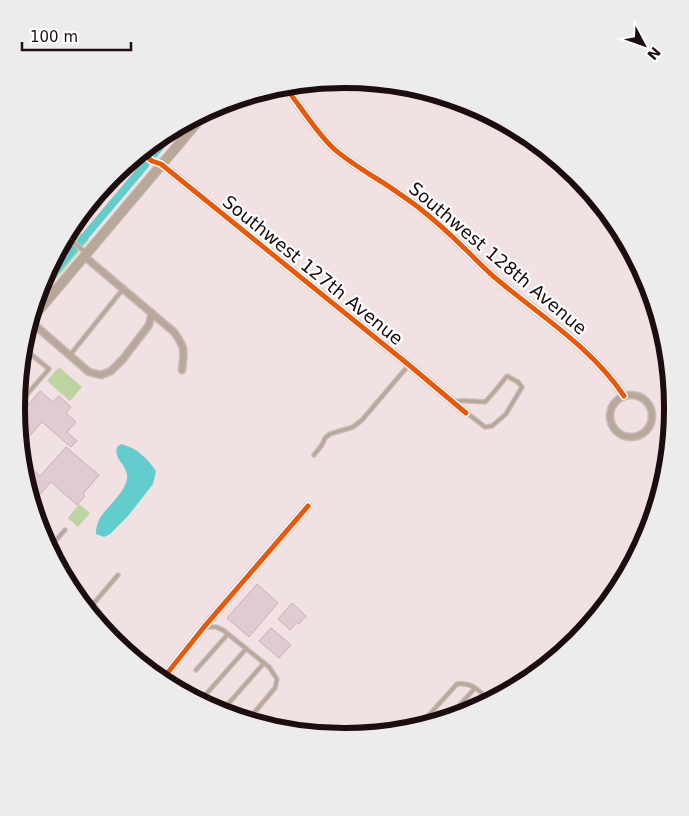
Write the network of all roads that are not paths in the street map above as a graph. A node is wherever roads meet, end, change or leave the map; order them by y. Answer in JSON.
{"nodes":[{"id":1,"x":290,"y":93,"type":"edge"},
{"id":2,"x":194,"y":126,"type":"edge"},
{"id":3,"x":147,"y":157,"type":"edge"},
{"id":4,"x":161,"y":164,"type":"junction"},
{"id":5,"x":72,"y":242,"type":"edge"},
{"id":6,"x":85,"y":255,"type":"junction"},
{"id":7,"x":124,"y":288,"type":"junction"},
{"id":8,"x":41,"y":308,"type":"edge"},
{"id":9,"x":152,"y":313,"type":"junction"},
{"id":10,"x":36,"y":326,"type":"edge"},
{"id":11,"x":30,"y":353,"type":"edge"},
{"id":12,"x":70,"y":355,"type":"junction"},
{"id":13,"x":409,"y":365,"type":"junction"},
{"id":14,"x":182,"y":370,"type":"dead end"},
{"id":15,"x":624,"y":396,"type":"junction"},
{"id":16,"x":26,"y":397,"type":"edge"},
{"id":17,"x":453,"y":402,"type":"junction"},
{"id":18,"x":466,"y":413,"type":"joint"},
{"id":19,"x":314,"y":455,"type":"dead end"},
{"id":20,"x":308,"y":506,"type":"dead end"},
{"id":21,"x":64,"y":530,"type":"dead end"},
{"id":22,"x":54,"y":541,"type":"edge"},
{"id":23,"x":118,"y":575,"type":"dead end"},
{"id":24,"x":93,"y":604,"type":"edge"},
{"id":25,"x":204,"y":627,"type":"junction"},
{"id":26,"x":228,"y":634,"type":"junction"},
{"id":27,"x":246,"y":649,"type":"junction"},
{"id":28,"x":264,"y":663,"type":"junction"},
{"id":29,"x":196,"y":670,"type":"dead end"},
{"id":30,"x":167,"y":674,"type":"edge"},
{"id":31,"x":475,"y":688,"type":"junction"},
{"id":32,"x":205,"y":696,"type":"edge"},
{"id":33,"x":484,"y":696,"type":"edge"},
{"id":34,"x":227,"y":705,"type":"edge"},
{"id":35,"x":458,"y":706,"type":"edge"},
{"id":36,"x":253,"y":714,"type":"edge"},
{"id":37,"x":427,"y":717,"type":"edge"}],
"edges":[{"from":1,"to":15,"type":"street","name":"Southwest 128th Avenue"},
{"from":2,"to":4,"type":"street"},
{"from":3,"to":4,"type":"street","name":"Southwest 127th Avenue"},
{"from":4,"to":6,"type":"street"},
{"from":4,"to":13,"type":"street","name":"Southwest 127th Avenue"},
{"from":5,"to":6,"type":"lane"},
{"from":6,"to":7,"type":"street"},
{"from":6,"to":8,"type":"street"},
{"from":7,"to":9,"type":"street"},
{"from":7,"to":12,"type":"lane"},
{"from":9,"to":12,"type":"street"},
{"from":9,"to":14,"type":"street"},
{"from":10,"to":12,"type":"street"},
{"from":11,"to":16,"type":"lane"},
{"from":13,"to":17,"type":"street","name":"Southwest 127th Avenue"},
{"from":13,"to":19,"type":"lane"},
{"from":15,"to":15,"type":"street"},
{"from":17,"to":18,"type":"street","name":"Southwest 127th Avenue"},
{"from":17,"to":18,"type":"lane"},
{"from":20,"to":25,"type":"street"},
{"from":21,"to":22,"type":"lane"},
{"from":23,"to":24,"type":"lane"},
{"from":25,"to":26,"type":"lane"},
{"from":25,"to":30,"type":"street"},
{"from":26,"to":27,"type":"lane"},
{"from":26,"to":29,"type":"lane"},
{"from":27,"to":28,"type":"lane"},
{"from":27,"to":32,"type":"lane"},
{"from":28,"to":34,"type":"lane"},
{"from":28,"to":36,"type":"lane"},
{"from":31,"to":33,"type":"lane"},
{"from":31,"to":35,"type":"lane"},
{"from":31,"to":37,"type":"lane"}]}
